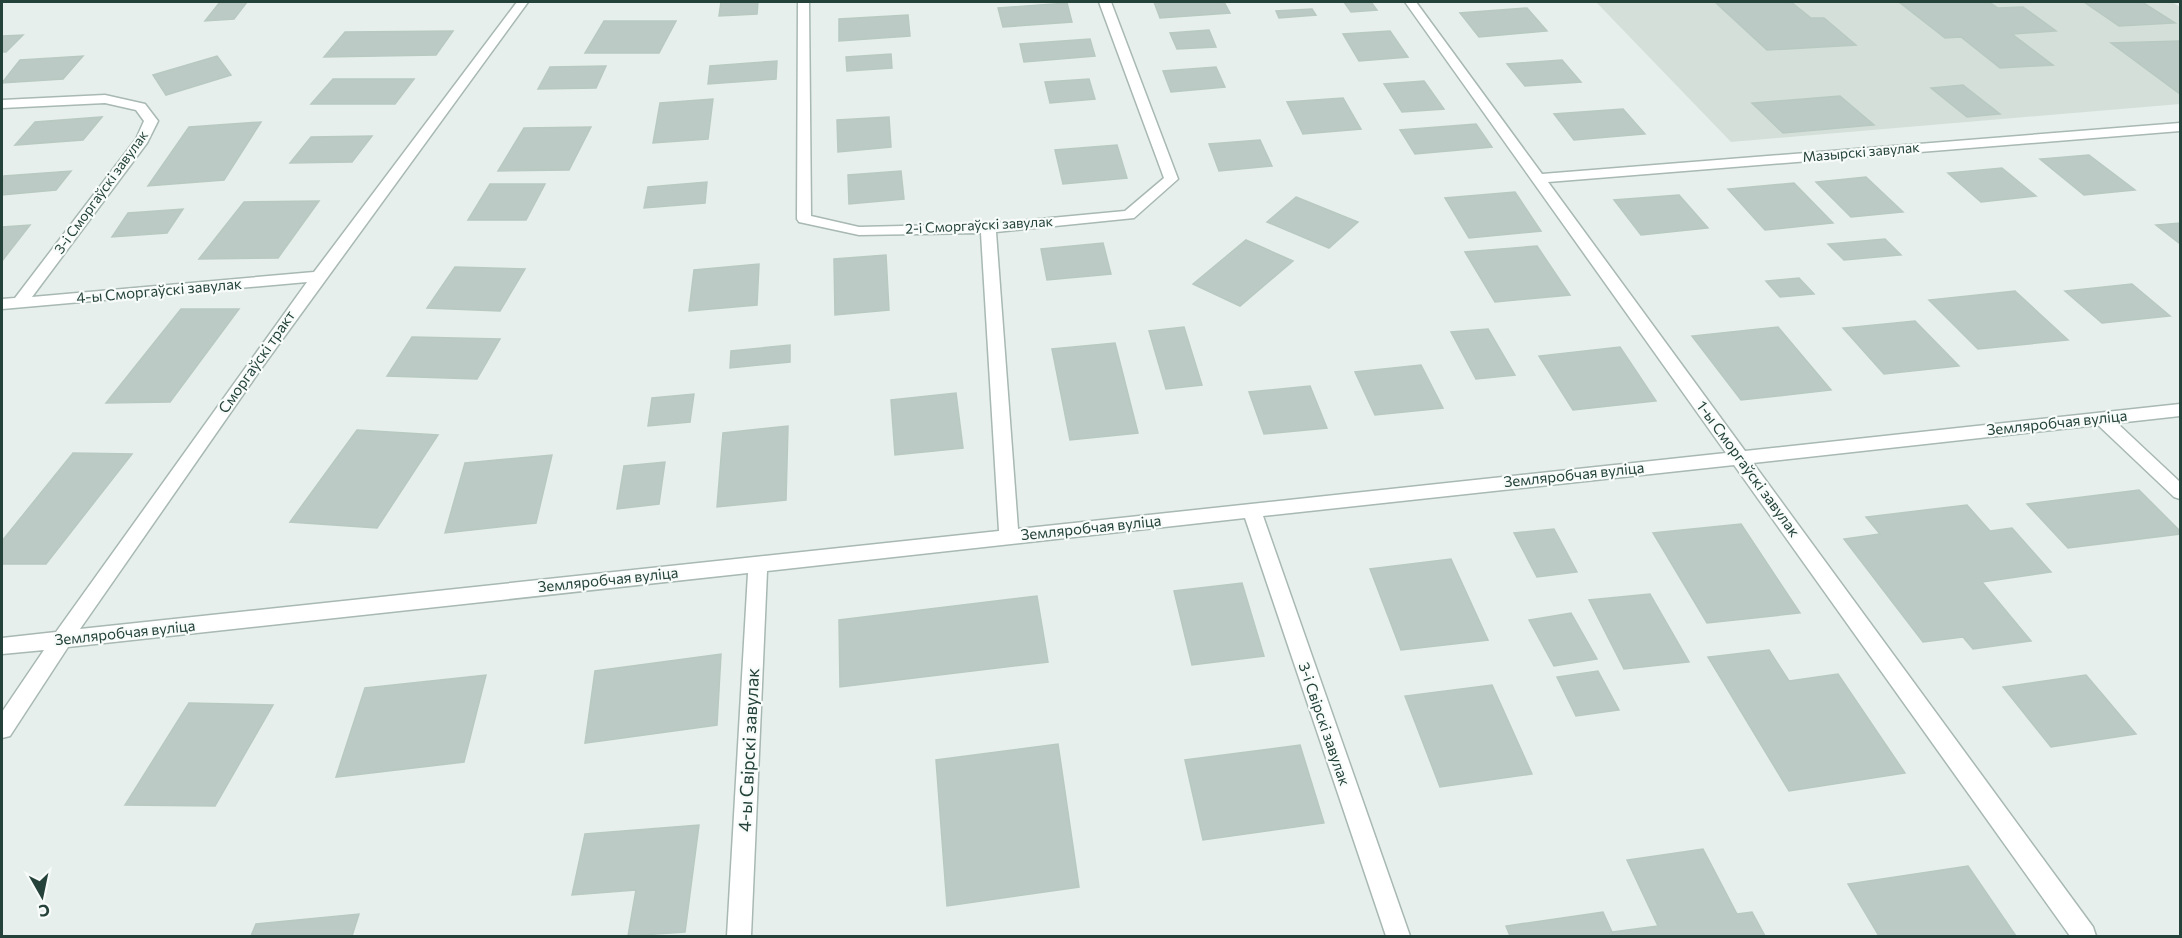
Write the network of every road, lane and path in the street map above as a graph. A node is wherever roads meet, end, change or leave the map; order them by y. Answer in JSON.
{"nodes":[{"id":1,"x":522,"y":2,"type":"edge"},
{"id":2,"x":803,"y":2,"type":"edge"},
{"id":3,"x":1105,"y":2,"type":"edge"},
{"id":4,"x":1411,"y":2,"type":"edge"},
{"id":5,"x":2,"y":104,"type":"edge"},
{"id":6,"x":2181,"y":127,"type":"edge"},
{"id":7,"x":1541,"y":178,"type":"junction"},
{"id":8,"x":988,"y":228,"type":"junction"},
{"id":9,"x":316,"y":277,"type":"junction"},
{"id":10,"x":19,"y":303,"type":"junction"},
{"id":11,"x":2,"y":304,"type":"edge"},
{"id":12,"x":2181,"y":410,"type":"edge"},
{"id":13,"x":2102,"y":418,"type":"junction"},
{"id":14,"x":1739,"y":457,"type":"junction"},
{"id":15,"x":2181,"y":492,"type":"edge"},
{"id":16,"x":1251,"y":510,"type":"junction"},
{"id":17,"x":1010,"y":536,"type":"junction"},
{"id":18,"x":758,"y":564,"type":"junction"},
{"id":19,"x":61,"y":639,"type":"junction"},
{"id":20,"x":2,"y":646,"type":"edge"},
{"id":21,"x":2,"y":729,"type":"edge"},
{"id":22,"x":739,"y":936,"type":"edge"},
{"id":23,"x":1398,"y":936,"type":"edge"},
{"id":24,"x":2084,"y":936,"type":"edge"}],
"edges":[{"from":1,"to":9,"type":"street","name":"Сморгаўскі тракт"},
{"from":2,"to":8,"type":"street","name":"2-і Сморгаўскі завулак"},
{"from":3,"to":8,"type":"street","name":"2-і Сморгаўскі завулак"},
{"from":4,"to":7,"type":"street","name":"1-ы Сморгаўскі завулак"},
{"from":5,"to":10,"type":"street","name":"3-і Сморгаўскі завулак"},
{"from":6,"to":7,"type":"street","name":"Мазырскі завулак"},
{"from":7,"to":14,"type":"street","name":"1-ы Сморгаўскі завулак"},
{"from":8,"to":17,"type":"street"},
{"from":9,"to":10,"type":"street","name":"4-ы Сморгаўскі завулак"},
{"from":9,"to":19,"type":"street","name":"Сморгаўскі тракт"},
{"from":10,"to":11,"type":"street","name":"4-ы Сморгаўскі завулак"},
{"from":12,"to":13,"type":"street","name":"Земляробчая вуліца"},
{"from":13,"to":14,"type":"street","name":"Земляробчая вуліца"},
{"from":13,"to":15,"type":"street"},
{"from":14,"to":16,"type":"street","name":"Земляробчая вуліца"},
{"from":14,"to":24,"type":"street","name":"1-ы Сморгаўскі завулак"},
{"from":16,"to":17,"type":"street","name":"Земляробчая вуліца"},
{"from":16,"to":23,"type":"street","name":"3-і Свірскі завулак"},
{"from":17,"to":18,"type":"street","name":"Земляробчая вуліца"},
{"from":18,"to":19,"type":"street","name":"Земляробчая вуліца"},
{"from":18,"to":22,"type":"street","name":"4-ы Свірскі завулак"},
{"from":19,"to":20,"type":"street","name":"Земляробчая вуліца"},
{"from":19,"to":21,"type":"street","name":"Сморгаўскі тракт"}]}
